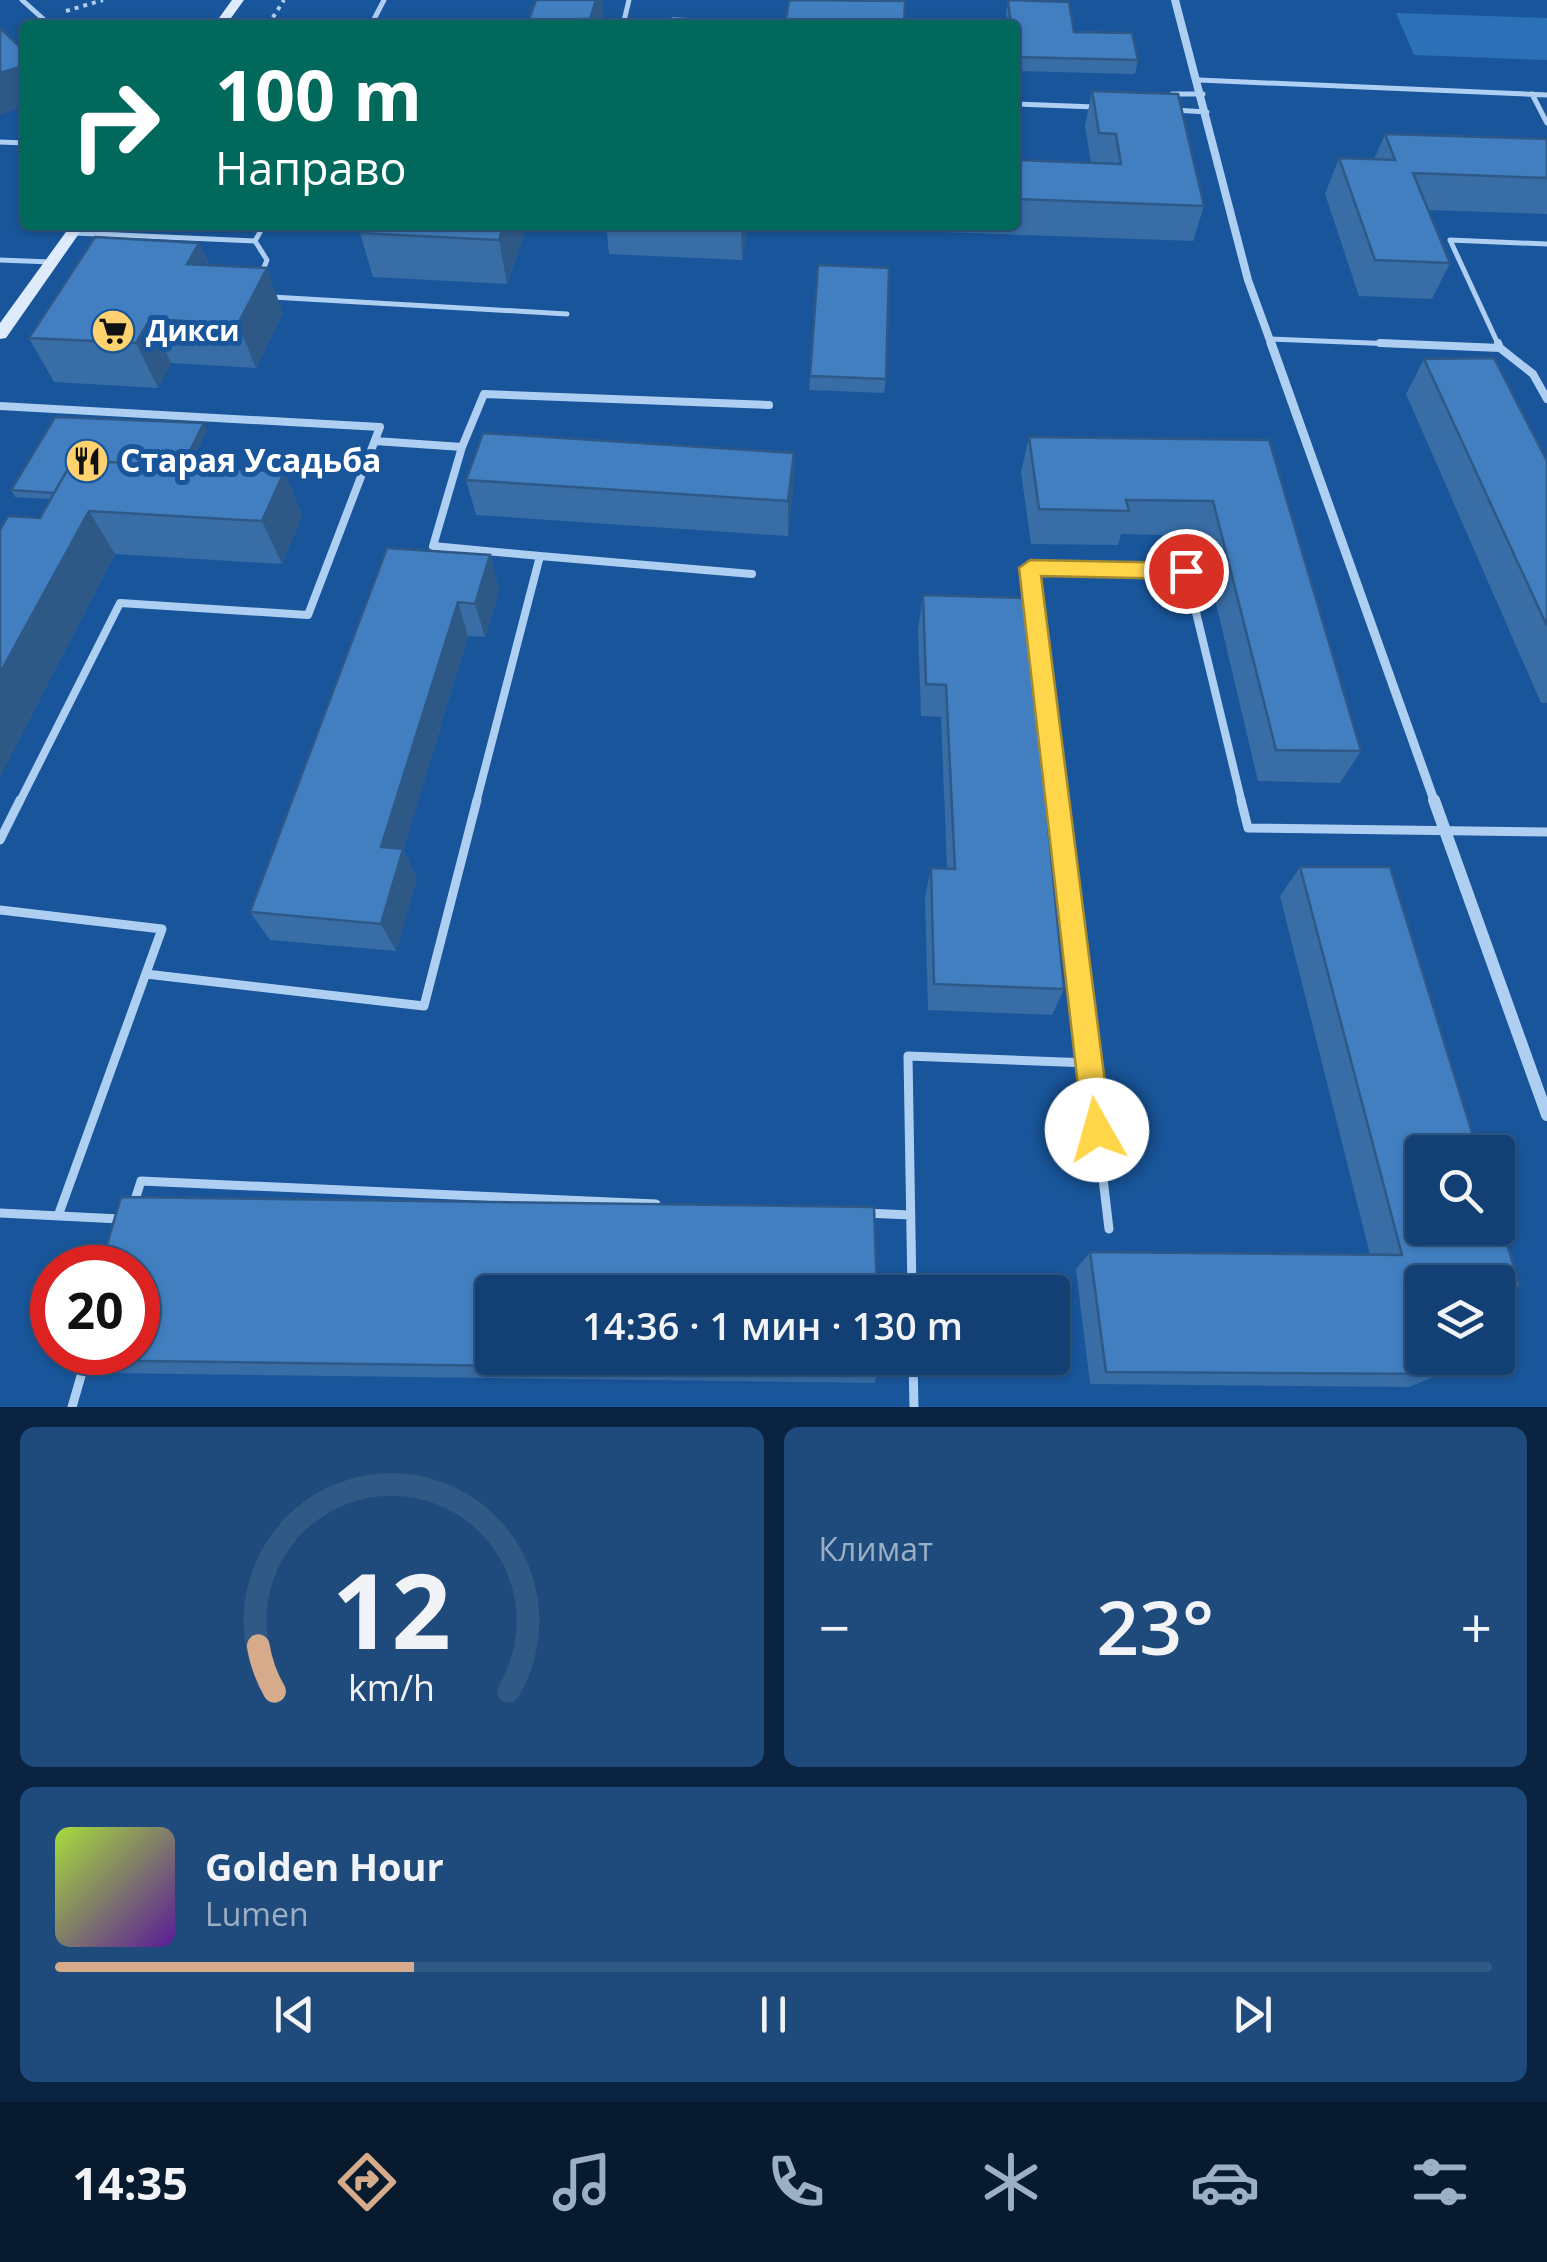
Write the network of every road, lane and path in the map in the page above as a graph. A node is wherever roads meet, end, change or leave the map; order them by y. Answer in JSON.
{"nodes":[{"id":1,"x":22,"y":0,"type":"edge"},
{"id":2,"x":104,"y":0,"type":"edge"},
{"id":3,"x":1175,"y":0,"type":"edge"},
{"id":4,"x":42,"y":18,"type":"junction"},
{"id":5,"x":44,"y":20,"type":"edge"},
{"id":6,"x":1199,"y":80,"type":"junction"},
{"id":7,"x":1169,"y":94,"type":"edge"},
{"id":8,"x":1203,"y":94,"type":"junction"},
{"id":9,"x":1532,"y":94,"type":"junction"},
{"id":10,"x":1547,"y":95,"type":"edge"},
{"id":11,"x":1020,"y":104,"type":"edge"},
{"id":12,"x":1111,"y":108,"type":"edge"},
{"id":13,"x":1169,"y":110,"type":"edge"},
{"id":14,"x":1207,"y":112,"type":"junction"},
{"id":15,"x":1547,"y":123,"type":"edge"},
{"id":16,"x":74,"y":230,"type":"edge"},
{"id":17,"x":89,"y":230,"type":"edge"},
{"id":18,"x":261,"y":230,"type":"edge"},
{"id":19,"x":255,"y":242,"type":"junction"},
{"id":20,"x":1547,"y":244,"type":"edge"},
{"id":21,"x":0,"y":260,"type":"edge"},
{"id":22,"x":52,"y":262,"type":"junction"},
{"id":23,"x":260,"y":278,"type":"edge"},
{"id":24,"x":253,"y":296,"type":"edge"},
{"id":25,"x":567,"y":314,"type":"dead end"},
{"id":26,"x":0,"y":334,"type":"edge"},
{"id":27,"x":1269,"y":339,"type":"junction"},
{"id":28,"x":1500,"y":348,"type":"junction"},
{"id":29,"x":1533,"y":374,"type":"junction"},
{"id":30,"x":1547,"y":374,"type":"edge"},
{"id":31,"x":1547,"y":400,"type":"edge"},
{"id":32,"x":0,"y":406,"type":"edge"},
{"id":33,"x":769,"y":406,"type":"dead end"},
{"id":34,"x":375,"y":441,"type":"junction"},
{"id":35,"x":462,"y":447,"type":"junction"},
{"id":36,"x":540,"y":556,"type":"junction"},
{"id":37,"x":752,"y":574,"type":"dead end"},
{"id":38,"x":1446,"y":832,"type":"junction"},
{"id":39,"x":1547,"y":832,"type":"edge"},
{"id":40,"x":0,"y":840,"type":"edge"},
{"id":41,"x":0,"y":910,"type":"edge"},
{"id":42,"x":146,"y":974,"type":"junction"},
{"id":43,"x":1089,"y":1063,"type":"junction"},
{"id":44,"x":1547,"y":1114,"type":"edge"},
{"id":45,"x":674,"y":1205,"type":"edge"},
{"id":46,"x":0,"y":1212,"type":"edge"},
{"id":47,"x":851,"y":1213,"type":"edge"},
{"id":48,"x":910,"y":1215,"type":"junction"},
{"id":49,"x":58,"y":1216,"type":"junction"},
{"id":50,"x":129,"y":1220,"type":"junction"},
{"id":51,"x":1108,"y":1229,"type":"dead end"},
{"id":52,"x":124,"y":1236,"type":"edge"},
{"id":53,"x":912,"y":1275,"type":"edge"},
{"id":54,"x":81,"y":1375,"type":"edge"},
{"id":55,"x":913,"y":1375,"type":"edge"},
{"id":56,"x":72,"y":1407,"type":"edge"},
{"id":57,"x":914,"y":1407,"type":"edge"}],
"edges":[{"from":1,"to":4,"type":"lane"},
{"from":2,"to":4,"type":"path"},
{"from":3,"to":6,"type":"street"},
{"from":4,"to":5,"type":"lane"},
{"from":6,"to":8,"type":"street"},
{"from":6,"to":9,"type":"lane"},
{"from":7,"to":8,"type":"lane"},
{"from":8,"to":14,"type":"street"},
{"from":9,"to":10,"type":"lane"},
{"from":9,"to":15,"type":"lane"},
{"from":11,"to":12,"type":"lane"},
{"from":13,"to":14,"type":"lane"},
{"from":14,"to":27,"type":"street"},
{"from":16,"to":22,"type":"street"},
{"from":17,"to":19,"type":"lane"},
{"from":18,"to":19,"type":"lane"},
{"from":19,"to":23,"type":"lane"},
{"from":20,"to":28,"type":"lane"},
{"from":21,"to":22,"type":"lane"},
{"from":22,"to":26,"type":"street"},
{"from":24,"to":25,"type":"lane"},
{"from":27,"to":28,"type":"lane"},
{"from":27,"to":38,"type":"street"},
{"from":28,"to":29,"type":"lane"},
{"from":29,"to":30,"type":"lane"},
{"from":29,"to":31,"type":"lane"},
{"from":32,"to":34,"type":"lane"},
{"from":33,"to":35,"type":"lane"},
{"from":34,"to":35,"type":"lane"},
{"from":34,"to":40,"type":"lane"},
{"from":35,"to":36,"type":"lane"},
{"from":36,"to":37,"type":"lane"},
{"from":36,"to":42,"type":"lane"},
{"from":38,"to":39,"type":"lane"},
{"from":38,"to":43,"type":"lane"},
{"from":38,"to":44,"type":"street"},
{"from":41,"to":42,"type":"lane"},
{"from":42,"to":49,"type":"lane"},
{"from":43,"to":48,"type":"lane"},
{"from":43,"to":51,"type":"lane"},
{"from":45,"to":50,"type":"lane"},
{"from":46,"to":49,"type":"lane"},
{"from":47,"to":48,"type":"lane"},
{"from":48,"to":53,"type":"lane"},
{"from":49,"to":50,"type":"lane"},
{"from":50,"to":52,"type":"lane"},
{"from":54,"to":56,"type":"lane"},
{"from":55,"to":57,"type":"lane"}]}
